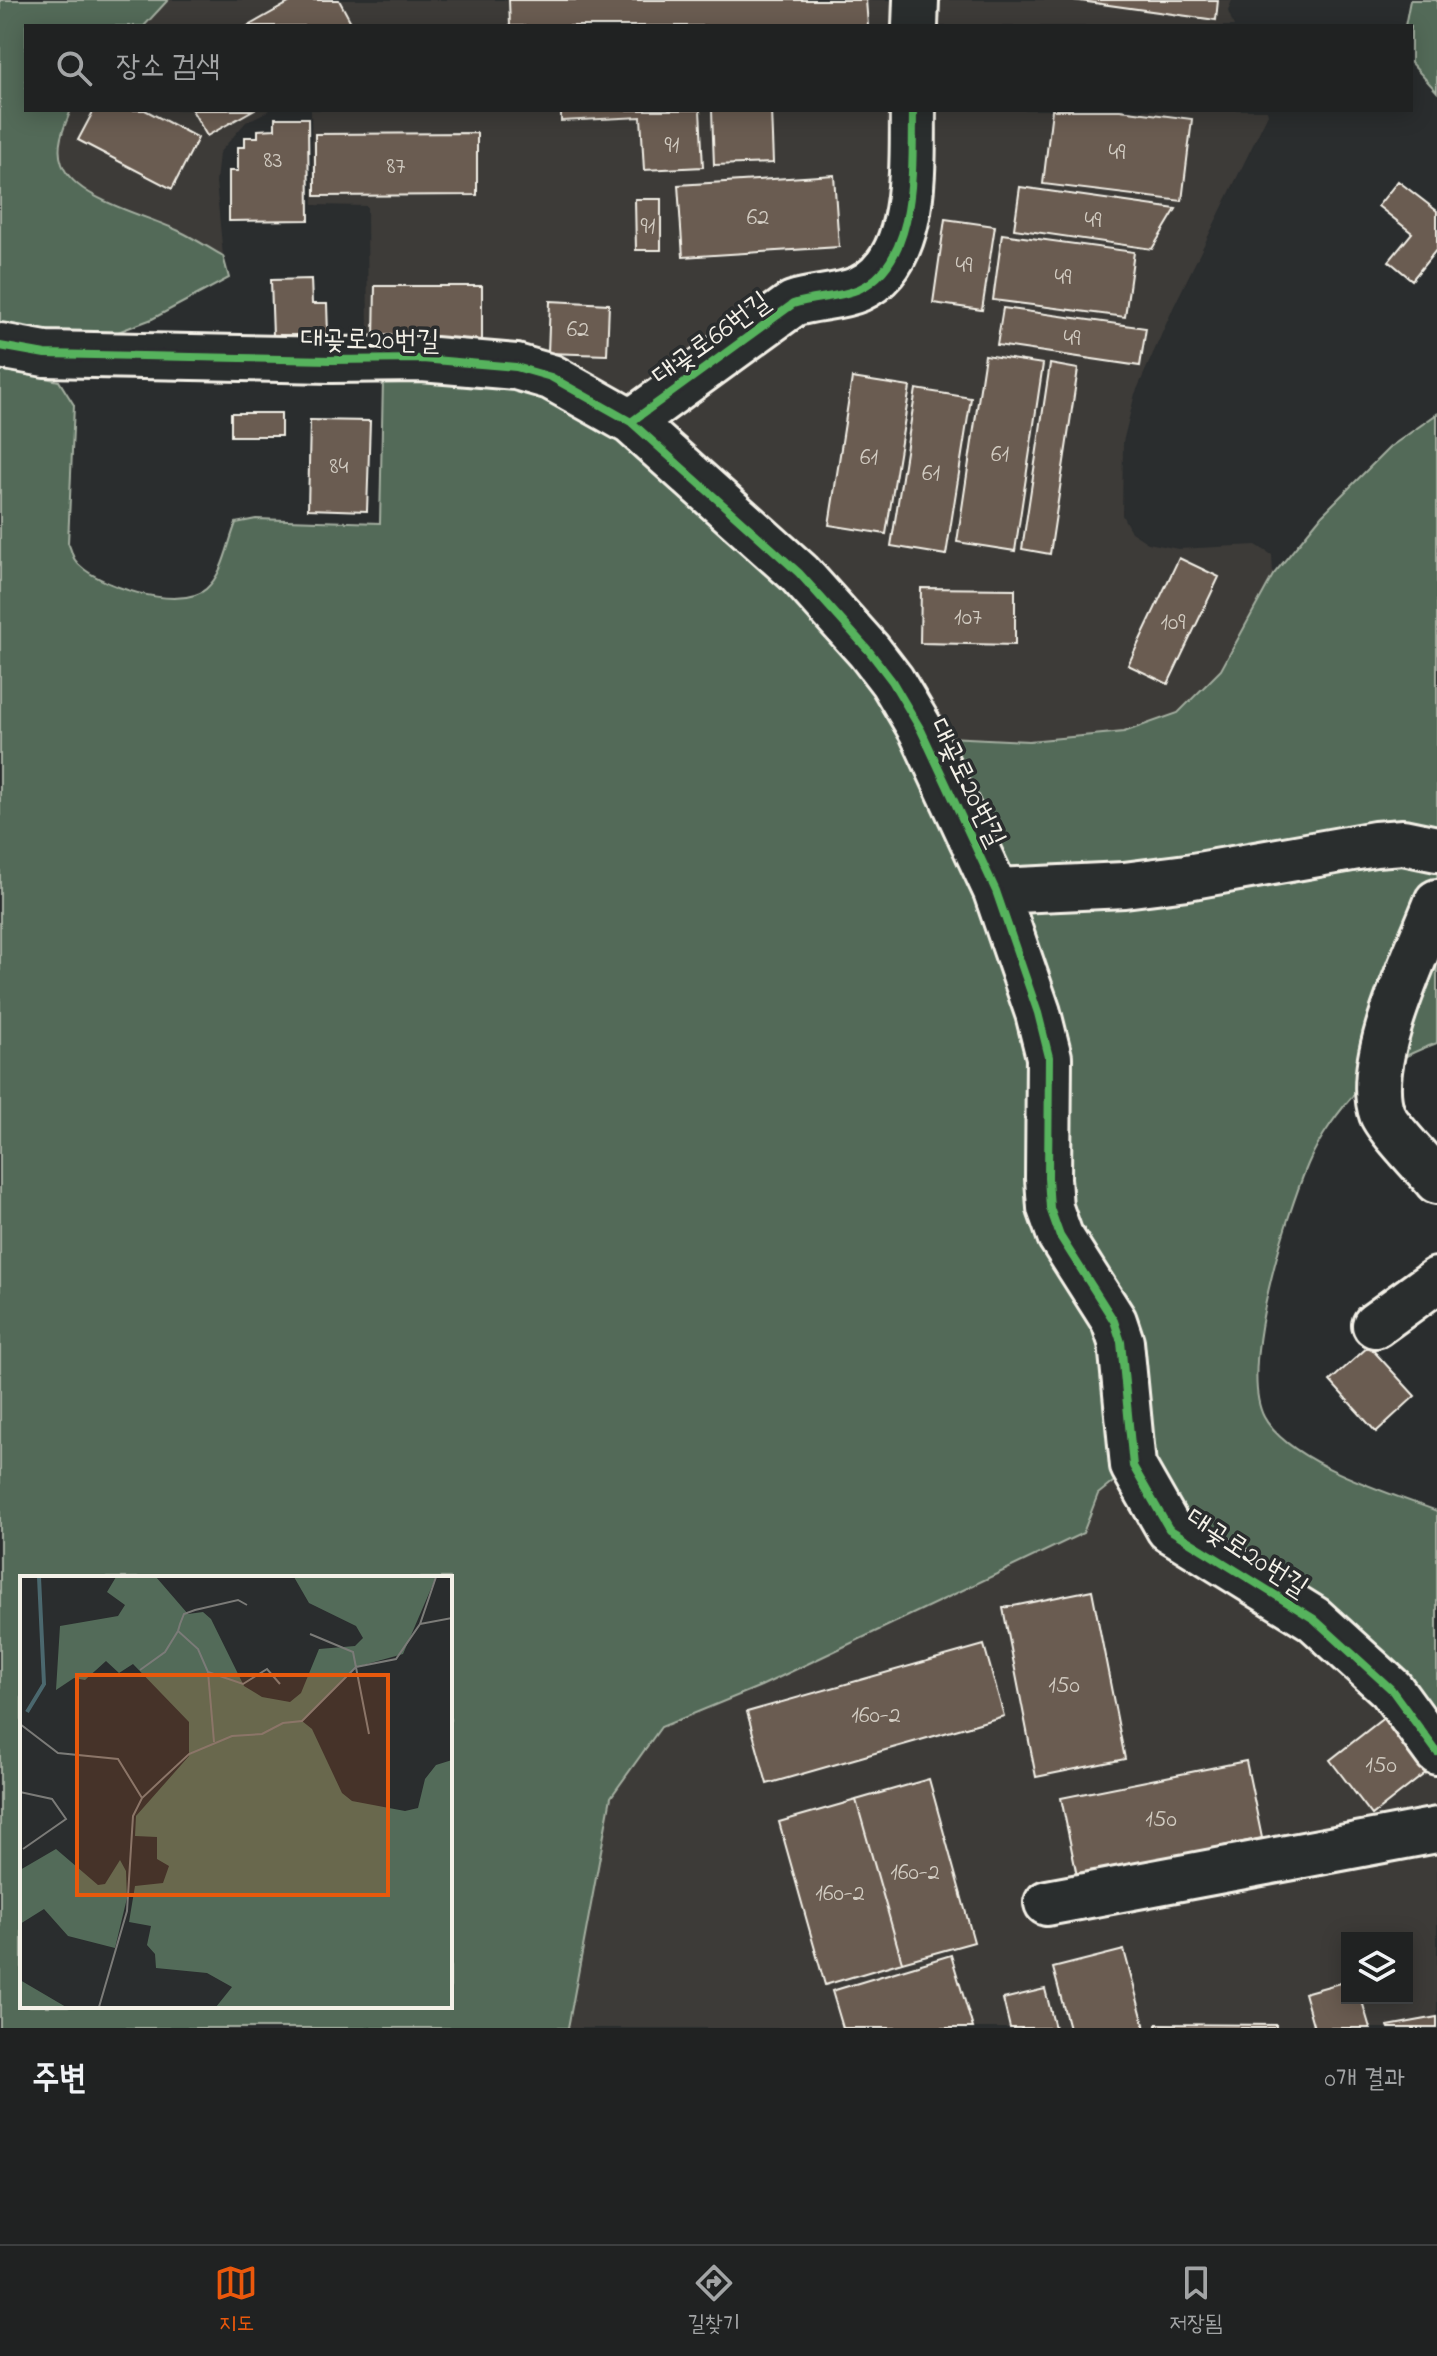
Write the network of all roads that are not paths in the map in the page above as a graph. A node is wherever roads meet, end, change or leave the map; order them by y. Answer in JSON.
{"nodes":[{"id":1,"x":916,"y":0,"type":"edge"},
{"id":2,"x":915,"y":24,"type":"edge"},
{"id":3,"x":913,"y":112,"type":"edge"},
{"id":4,"x":0,"y":346,"type":"edge"},
{"id":5,"x":631,"y":422,"type":"junction"},
{"id":6,"x":1437,"y":849,"type":"edge"},
{"id":7,"x":996,"y":891,"type":"junction"},
{"id":8,"x":1437,"y":902,"type":"edge"},
{"id":9,"x":1437,"y":1181,"type":"edge"},
{"id":10,"x":1437,"y":1280,"type":"edge"},
{"id":11,"x":1375,"y":1325,"type":"dead end"},
{"id":12,"x":1437,"y":1752,"type":"edge"},
{"id":13,"x":1437,"y":1830,"type":"edge"},
{"id":14,"x":1047,"y":1903,"type":"dead end"}],
"edges":[{"from":1,"to":2,"type":"street"},
{"from":3,"to":5,"type":"street","name":"대곶로66번길"},
{"from":4,"to":5,"type":"street","name":"대곶로20번길"},
{"from":5,"to":7,"type":"street","name":"대곶로20번길"},
{"from":6,"to":7,"type":"street","name":"대곶로20번길"},
{"from":7,"to":12,"type":"street","name":"대곶로20번길"},
{"from":8,"to":9,"type":"street"},
{"from":10,"to":11,"type":"street"},
{"from":13,"to":14,"type":"street"}]}
